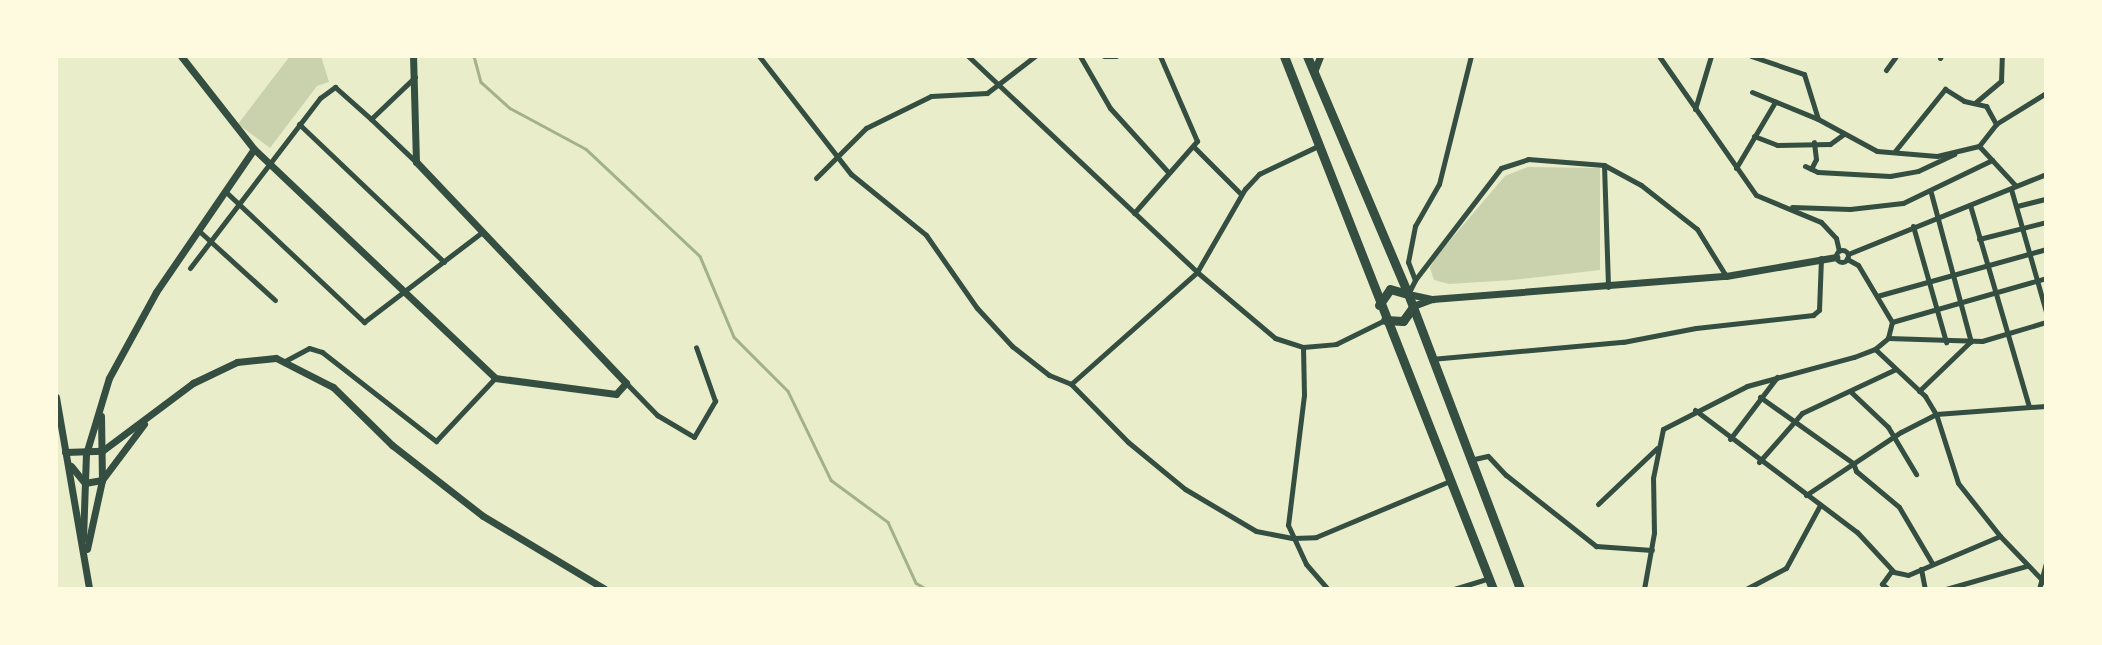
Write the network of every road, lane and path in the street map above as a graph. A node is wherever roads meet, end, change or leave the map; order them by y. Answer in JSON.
{"nodes":[{"id":1,"x":181,"y":56,"type":"edge"},
{"id":2,"x":413,"y":56,"type":"edge"},
{"id":3,"x":759,"y":56,"type":"edge"},
{"id":4,"x":968,"y":56,"type":"edge"},
{"id":5,"x":1035,"y":56,"type":"edge"},
{"id":6,"x":1080,"y":56,"type":"edge"},
{"id":7,"x":1104,"y":56,"type":"edge"},
{"id":8,"x":1116,"y":56,"type":"edge"},
{"id":9,"x":1160,"y":56,"type":"edge"},
{"id":10,"x":1284,"y":56,"type":"edge"},
{"id":11,"x":1307,"y":56,"type":"edge"},
{"id":12,"x":1320,"y":56,"type":"edge"},
{"id":13,"x":1471,"y":56,"type":"edge"},
{"id":14,"x":1659,"y":56,"type":"edge"},
{"id":15,"x":1711,"y":56,"type":"edge"},
{"id":16,"x":1751,"y":56,"type":"edge"},
{"id":17,"x":1896,"y":56,"type":"edge"},
{"id":18,"x":2002,"y":56,"type":"edge"},
{"id":19,"x":1886,"y":70,"type":"dead end"},
{"id":20,"x":1314,"y":72,"type":"junction"},
{"id":21,"x":415,"y":77,"type":"junction"},
{"id":22,"x":998,"y":87,"type":"junction"},
{"id":23,"x":1752,"y":92,"type":"dead end"},
{"id":24,"x":2046,"y":93,"type":"edge"},
{"id":25,"x":1775,"y":102,"type":"junction"},
{"id":26,"x":1976,"y":102,"type":"junction"},
{"id":27,"x":1695,"y":109,"type":"junction"},
{"id":28,"x":1818,"y":119,"type":"junction"},
{"id":29,"x":372,"y":120,"type":"junction"},
{"id":30,"x":299,"y":124,"type":"junction"},
{"id":31,"x":1996,"y":124,"type":"junction"},
{"id":32,"x":1844,"y":134,"type":"junction"},
{"id":33,"x":1754,"y":136,"type":"junction"},
{"id":34,"x":1814,"y":142,"type":"junction"},
{"id":35,"x":1318,"y":146,"type":"junction"},
{"id":36,"x":1979,"y":146,"type":"junction"},
{"id":37,"x":1194,"y":147,"type":"junction"},
{"id":38,"x":254,"y":149,"type":"junction"},
{"id":39,"x":1961,"y":150,"type":"junction"},
{"id":40,"x":1895,"y":152,"type":"junction"},
{"id":41,"x":837,"y":159,"type":"junction"},
{"id":42,"x":1992,"y":160,"type":"junction"},
{"id":43,"x":268,"y":161,"type":"junction"},
{"id":44,"x":415,"y":162,"type":"junction"},
{"id":45,"x":1604,"y":164,"type":"junction"},
{"id":46,"x":1736,"y":168,"type":"junction"},
{"id":47,"x":1168,"y":172,"type":"junction"},
{"id":48,"x":2046,"y":174,"type":"edge"},
{"id":49,"x":816,"y":178,"type":"dead end"},
{"id":50,"x":2014,"y":187,"type":"junction"},
{"id":51,"x":226,"y":192,"type":"junction"},
{"id":52,"x":1931,"y":193,"type":"junction"},
{"id":53,"x":1241,"y":194,"type":"junction"},
{"id":54,"x":2046,"y":199,"type":"edge"},
{"id":55,"x":238,"y":203,"type":"junction"},
{"id":56,"x":1970,"y":205,"type":"junction"},
{"id":57,"x":2017,"y":206,"type":"junction"},
{"id":58,"x":1790,"y":207,"type":"junction"},
{"id":59,"x":1134,"y":213,"type":"junction"},
{"id":60,"x":1937,"y":216,"type":"junction"},
{"id":61,"x":2046,"y":222,"type":"edge"},
{"id":62,"x":1913,"y":226,"type":"junction"},
{"id":63,"x":2023,"y":227,"type":"junction"},
{"id":64,"x":198,"y":230,"type":"junction"},
{"id":65,"x":481,"y":233,"type":"junction"},
{"id":66,"x":1979,"y":239,"type":"junction"},
{"id":67,"x":209,"y":242,"type":"junction"},
{"id":68,"x":2046,"y":249,"type":"edge"},
{"id":69,"x":2030,"y":252,"type":"junction"},
{"id":70,"x":1837,"y":254,"type":"junction"},
{"id":71,"x":1847,"y":257,"type":"junction"},
{"id":72,"x":1821,"y":258,"type":"junction"},
{"id":73,"x":444,"y":262,"type":"junction"},
{"id":74,"x":1987,"y":265,"type":"junction"},
{"id":75,"x":190,"y":268,"type":"dead end"},
{"id":76,"x":1197,"y":272,"type":"junction"},
{"id":77,"x":1726,"y":276,"type":"junction"},
{"id":78,"x":1953,"y":276,"type":"junction"},
{"id":79,"x":2046,"y":278,"type":"edge"},
{"id":80,"x":1415,"y":280,"type":"junction"},
{"id":81,"x":2038,"y":281,"type":"junction"},
{"id":82,"x":1931,"y":282,"type":"junction"},
{"id":83,"x":1608,"y":288,"type":"junction"},
{"id":84,"x":404,"y":294,"type":"junction"},
{"id":85,"x":1408,"y":294,"type":"junction"},
{"id":86,"x":1995,"y":294,"type":"junction"},
{"id":87,"x":1877,"y":296,"type":"junction"},
{"id":88,"x":1432,"y":299,"type":"junction"},
{"id":89,"x":275,"y":300,"type":"dead end"},
{"id":90,"x":1960,"y":303,"type":"junction"},
{"id":91,"x":1379,"y":306,"type":"junction"},
{"id":92,"x":1413,"y":306,"type":"junction"},
{"id":93,"x":1938,"y":309,"type":"junction"},
{"id":94,"x":2046,"y":313,"type":"edge"},
{"id":95,"x":1385,"y":320,"type":"junction"},
{"id":96,"x":1892,"y":322,"type":"junction"},
{"id":97,"x":2046,"y":323,"type":"edge"},
{"id":98,"x":2006,"y":334,"type":"junction"},
{"id":99,"x":1888,"y":338,"type":"junction"},
{"id":100,"x":1946,"y":342,"type":"junction"},
{"id":101,"x":1971,"y":342,"type":"junction"},
{"id":102,"x":696,"y":347,"type":"dead end"},
{"id":103,"x":1303,"y":347,"type":"junction"},
{"id":104,"x":1875,"y":349,"type":"junction"},
{"id":105,"x":1431,"y":359,"type":"junction"},
{"id":106,"x":285,"y":361,"type":"junction"},
{"id":107,"x":1894,"y":370,"type":"junction"},
{"id":108,"x":1777,"y":377,"type":"junction"},
{"id":109,"x":495,"y":378,"type":"junction"},
{"id":110,"x":626,"y":383,"type":"junction"},
{"id":111,"x":1071,"y":384,"type":"junction"},
{"id":112,"x":1919,"y":391,"type":"junction"},
{"id":113,"x":1851,"y":392,"type":"junction"},
{"id":114,"x":56,"y":397,"type":"edge"},
{"id":115,"x":1760,"y":397,"type":"junction"},
{"id":116,"x":102,"y":402,"type":"junction"},
{"id":117,"x":2046,"y":406,"type":"edge"},
{"id":118,"x":2029,"y":407,"type":"junction"},
{"id":119,"x":1695,"y":410,"type":"junction"},
{"id":120,"x":1936,"y":414,"type":"junction"},
{"id":121,"x":150,"y":416,"type":"junction"},
{"id":122,"x":1794,"y":421,"type":"junction"},
{"id":123,"x":1893,"y":437,"type":"junction"},
{"id":124,"x":1730,"y":439,"type":"junction"},
{"id":125,"x":1657,"y":448,"type":"junction"},
{"id":126,"x":65,"y":452,"type":"junction"},
{"id":127,"x":102,"y":452,"type":"junction"},
{"id":128,"x":86,"y":454,"type":"junction"},
{"id":129,"x":1470,"y":460,"type":"junction"},
{"id":130,"x":1759,"y":462,"type":"junction"},
{"id":131,"x":1853,"y":463,"type":"junction"},
{"id":132,"x":1916,"y":474,"type":"dead end"},
{"id":133,"x":102,"y":480,"type":"junction"},
{"id":134,"x":1450,"y":481,"type":"junction"},
{"id":135,"x":85,"y":483,"type":"junction"},
{"id":136,"x":1806,"y":495,"type":"junction"},
{"id":137,"x":1598,"y":504,"type":"dead end"},
{"id":138,"x":1820,"y":505,"type":"junction"},
{"id":139,"x":2000,"y":536,"type":"junction"},
{"id":140,"x":83,"y":538,"type":"junction"},
{"id":141,"x":1293,"y":538,"type":"junction"},
{"id":142,"x":1652,"y":550,"type":"junction"},
{"id":143,"x":1932,"y":563,"type":"junction"},
{"id":144,"x":2046,"y":563,"type":"edge"},
{"id":145,"x":85,"y":564,"type":"junction"},
{"id":146,"x":2026,"y":566,"type":"junction"},
{"id":147,"x":1921,"y":569,"type":"junction"},
{"id":148,"x":1892,"y":570,"type":"junction"},
{"id":149,"x":2042,"y":576,"type":"junction"},
{"id":150,"x":1489,"y":578,"type":"junction"},
{"id":151,"x":2046,"y":584,"type":"edge"},
{"id":152,"x":89,"y":589,"type":"edge"},
{"id":153,"x":605,"y":589,"type":"edge"},
{"id":154,"x":1328,"y":589,"type":"edge"},
{"id":155,"x":1454,"y":589,"type":"edge"},
{"id":156,"x":1493,"y":589,"type":"edge"},
{"id":157,"x":1520,"y":589,"type":"edge"},
{"id":158,"x":1644,"y":589,"type":"edge"},
{"id":159,"x":1746,"y":589,"type":"edge"},
{"id":160,"x":1888,"y":589,"type":"edge"},
{"id":161,"x":1925,"y":589,"type":"edge"},
{"id":162,"x":1946,"y":589,"type":"edge"},
{"id":163,"x":2039,"y":589,"type":"edge"}],
"edges":[{"from":1,"to":38,"type":"street"},
{"from":2,"to":21,"type":"street"},
{"from":3,"to":41,"type":"street"},
{"from":4,"to":22,"type":"street"},
{"from":5,"to":22,"type":"street"},
{"from":6,"to":47,"type":"street"},
{"from":7,"to":8,"type":"street"},
{"from":9,"to":37,"type":"street"},
{"from":10,"to":35,"type":"highway"},
{"from":11,"to":20,"type":"highway"},
{"from":12,"to":20,"type":"street"},
{"from":13,"to":80,"type":"street"},
{"from":14,"to":27,"type":"street"},
{"from":15,"to":27,"type":"street"},
{"from":16,"to":28,"type":"street"},
{"from":17,"to":19,"type":"street"},
{"from":18,"to":26,"type":"street"},
{"from":20,"to":85,"type":"highway"},
{"from":21,"to":29,"type":"street"},
{"from":21,"to":44,"type":"street"},
{"from":22,"to":41,"type":"street"},
{"from":22,"to":59,"type":"street"},
{"from":23,"to":25,"type":"street"},
{"from":24,"to":31,"type":"street"},
{"from":25,"to":28,"type":"street"},
{"from":25,"to":33,"type":"street"},
{"from":26,"to":31,"type":"street"},
{"from":26,"to":40,"type":"street"},
{"from":27,"to":46,"type":"street"},
{"from":28,"to":32,"type":"street"},
{"from":29,"to":30,"type":"street"},
{"from":29,"to":44,"type":"street"},
{"from":30,"to":43,"type":"street"},
{"from":30,"to":73,"type":"street"},
{"from":31,"to":36,"type":"street"},
{"from":32,"to":34,"type":"street"},
{"from":32,"to":40,"type":"street"},
{"from":33,"to":34,"type":"street"},
{"from":33,"to":46,"type":"street"},
{"from":34,"to":39,"type":"street"},
{"from":35,"to":53,"type":"street"},
{"from":35,"to":91,"type":"highway"},
{"from":36,"to":39,"type":"street"},
{"from":36,"to":42,"type":"street"},
{"from":37,"to":47,"type":"street"},
{"from":37,"to":53,"type":"street"},
{"from":38,"to":43,"type":"street"},
{"from":38,"to":51,"type":"street"},
{"from":39,"to":40,"type":"street"},
{"from":41,"to":49,"type":"street"},
{"from":41,"to":111,"type":"street"},
{"from":42,"to":50,"type":"street"},
{"from":42,"to":52,"type":"street"},
{"from":43,"to":55,"type":"street"},
{"from":43,"to":84,"type":"street"},
{"from":44,"to":65,"type":"street"},
{"from":45,"to":77,"type":"street"},
{"from":45,"to":80,"type":"street"},
{"from":45,"to":83,"type":"street"},
{"from":46,"to":58,"type":"street"},
{"from":47,"to":59,"type":"street"},
{"from":48,"to":50,"type":"street"},
{"from":50,"to":56,"type":"street"},
{"from":50,"to":57,"type":"street"},
{"from":51,"to":55,"type":"street"},
{"from":51,"to":64,"type":"street"},
{"from":52,"to":58,"type":"street"},
{"from":52,"to":60,"type":"street"},
{"from":53,"to":76,"type":"street"},
{"from":54,"to":57,"type":"street"},
{"from":55,"to":67,"type":"street"},
{"from":55,"to":84,"type":"street"},
{"from":56,"to":60,"type":"street"},
{"from":56,"to":66,"type":"street"},
{"from":57,"to":63,"type":"street"},
{"from":58,"to":70,"type":"street"},
{"from":59,"to":76,"type":"street"},
{"from":60,"to":62,"type":"street"},
{"from":60,"to":78,"type":"street"},
{"from":61,"to":63,"type":"street"},
{"from":62,"to":71,"type":"street"},
{"from":62,"to":82,"type":"street"},
{"from":63,"to":66,"type":"street"},
{"from":63,"to":69,"type":"street"},
{"from":64,"to":67,"type":"street"},
{"from":64,"to":116,"type":"street"},
{"from":65,"to":73,"type":"street"},
{"from":65,"to":110,"type":"street"},
{"from":66,"to":74,"type":"street"},
{"from":67,"to":75,"type":"street"},
{"from":67,"to":89,"type":"street"},
{"from":68,"to":69,"type":"street"},
{"from":69,"to":74,"type":"street"},
{"from":69,"to":81,"type":"street"},
{"from":70,"to":71,"type":"street"},
{"from":70,"to":71,"type":"street"},
{"from":70,"to":72,"type":"street"},
{"from":71,"to":87,"type":"street"},
{"from":72,"to":77,"type":"street"},
{"from":72,"to":105,"type":"street"},
{"from":73,"to":84,"type":"street"},
{"from":74,"to":78,"type":"street"},
{"from":74,"to":86,"type":"street"},
{"from":76,"to":103,"type":"street"},
{"from":76,"to":111,"type":"street"},
{"from":77,"to":83,"type":"street"},
{"from":78,"to":82,"type":"street"},
{"from":78,"to":90,"type":"street"},
{"from":79,"to":81,"type":"street"},
{"from":80,"to":85,"type":"street"},
{"from":81,"to":86,"type":"street"},
{"from":81,"to":94,"type":"street"},
{"from":82,"to":87,"type":"street"},
{"from":82,"to":93,"type":"street"},
{"from":83,"to":88,"type":"street"},
{"from":84,"to":109,"type":"street"},
{"from":85,"to":88,"type":"street"},
{"from":85,"to":91,"type":"highway"},
{"from":85,"to":92,"type":"highway"},
{"from":86,"to":90,"type":"street"},
{"from":86,"to":98,"type":"street"},
{"from":87,"to":96,"type":"street"},
{"from":88,"to":92,"type":"street"},
{"from":90,"to":93,"type":"street"},
{"from":90,"to":101,"type":"street"},
{"from":91,"to":95,"type":"highway"},
{"from":92,"to":95,"type":"highway"},
{"from":92,"to":105,"type":"highway"},
{"from":93,"to":96,"type":"street"},
{"from":93,"to":100,"type":"street"},
{"from":95,"to":103,"type":"street"},
{"from":95,"to":134,"type":"highway"},
{"from":96,"to":99,"type":"street"},
{"from":97,"to":98,"type":"street"},
{"from":98,"to":101,"type":"street"},
{"from":98,"to":118,"type":"street"},
{"from":99,"to":100,"type":"street"},
{"from":99,"to":104,"type":"street"},
{"from":100,"to":101,"type":"street"},
{"from":101,"to":112,"type":"street"},
{"from":102,"to":110,"type":"street"},
{"from":103,"to":141,"type":"street"},
{"from":104,"to":107,"type":"street"},
{"from":104,"to":108,"type":"street"},
{"from":105,"to":129,"type":"highway"},
{"from":106,"to":109,"type":"street"},
{"from":106,"to":121,"type":"street"},
{"from":106,"to":153,"type":"street"},
{"from":107,"to":112,"type":"street"},
{"from":107,"to":113,"type":"street"},
{"from":108,"to":115,"type":"street"},
{"from":108,"to":119,"type":"street"},
{"from":109,"to":110,"type":"street"},
{"from":111,"to":141,"type":"street"},
{"from":112,"to":120,"type":"street"},
{"from":113,"to":122,"type":"street"},
{"from":113,"to":123,"type":"street"},
{"from":114,"to":126,"type":"street"},
{"from":115,"to":122,"type":"street"},
{"from":115,"to":124,"type":"street"},
{"from":116,"to":127,"type":"street"},
{"from":116,"to":128,"type":"street"},
{"from":117,"to":118,"type":"street"},
{"from":118,"to":120,"type":"street"},
{"from":119,"to":124,"type":"street"},
{"from":119,"to":125,"type":"street"},
{"from":120,"to":123,"type":"street"},
{"from":120,"to":139,"type":"street"},
{"from":121,"to":127,"type":"street"},
{"from":121,"to":133,"type":"street"},
{"from":122,"to":130,"type":"street"},
{"from":122,"to":131,"type":"street"},
{"from":123,"to":131,"type":"street"},
{"from":123,"to":132,"type":"street"},
{"from":124,"to":130,"type":"street"},
{"from":125,"to":137,"type":"street"},
{"from":125,"to":142,"type":"street"},
{"from":126,"to":128,"type":"street"},
{"from":126,"to":135,"type":"street"},
{"from":126,"to":140,"type":"street"},
{"from":127,"to":128,"type":"street"},
{"from":127,"to":133,"type":"street"},
{"from":128,"to":135,"type":"street"},
{"from":129,"to":142,"type":"street"},
{"from":129,"to":157,"type":"highway"},
{"from":130,"to":136,"type":"street"},
{"from":131,"to":136,"type":"street"},
{"from":131,"to":143,"type":"street"},
{"from":133,"to":135,"type":"street"},
{"from":133,"to":145,"type":"street"},
{"from":134,"to":141,"type":"street"},
{"from":134,"to":150,"type":"highway"},
{"from":135,"to":140,"type":"street"},
{"from":136,"to":138,"type":"street"},
{"from":138,"to":148,"type":"street"},
{"from":138,"to":159,"type":"street"},
{"from":139,"to":143,"type":"street"},
{"from":139,"to":146,"type":"street"},
{"from":140,"to":145,"type":"street"},
{"from":141,"to":154,"type":"street"},
{"from":142,"to":158,"type":"street"},
{"from":143,"to":147,"type":"street"},
{"from":144,"to":149,"type":"street"},
{"from":145,"to":152,"type":"street"},
{"from":146,"to":149,"type":"street"},
{"from":146,"to":162,"type":"street"},
{"from":147,"to":148,"type":"street"},
{"from":147,"to":161,"type":"street"},
{"from":148,"to":160,"type":"street"},
{"from":149,"to":151,"type":"street"},
{"from":149,"to":163,"type":"street"},
{"from":150,"to":155,"type":"street"},
{"from":150,"to":156,"type":"highway"}]}
